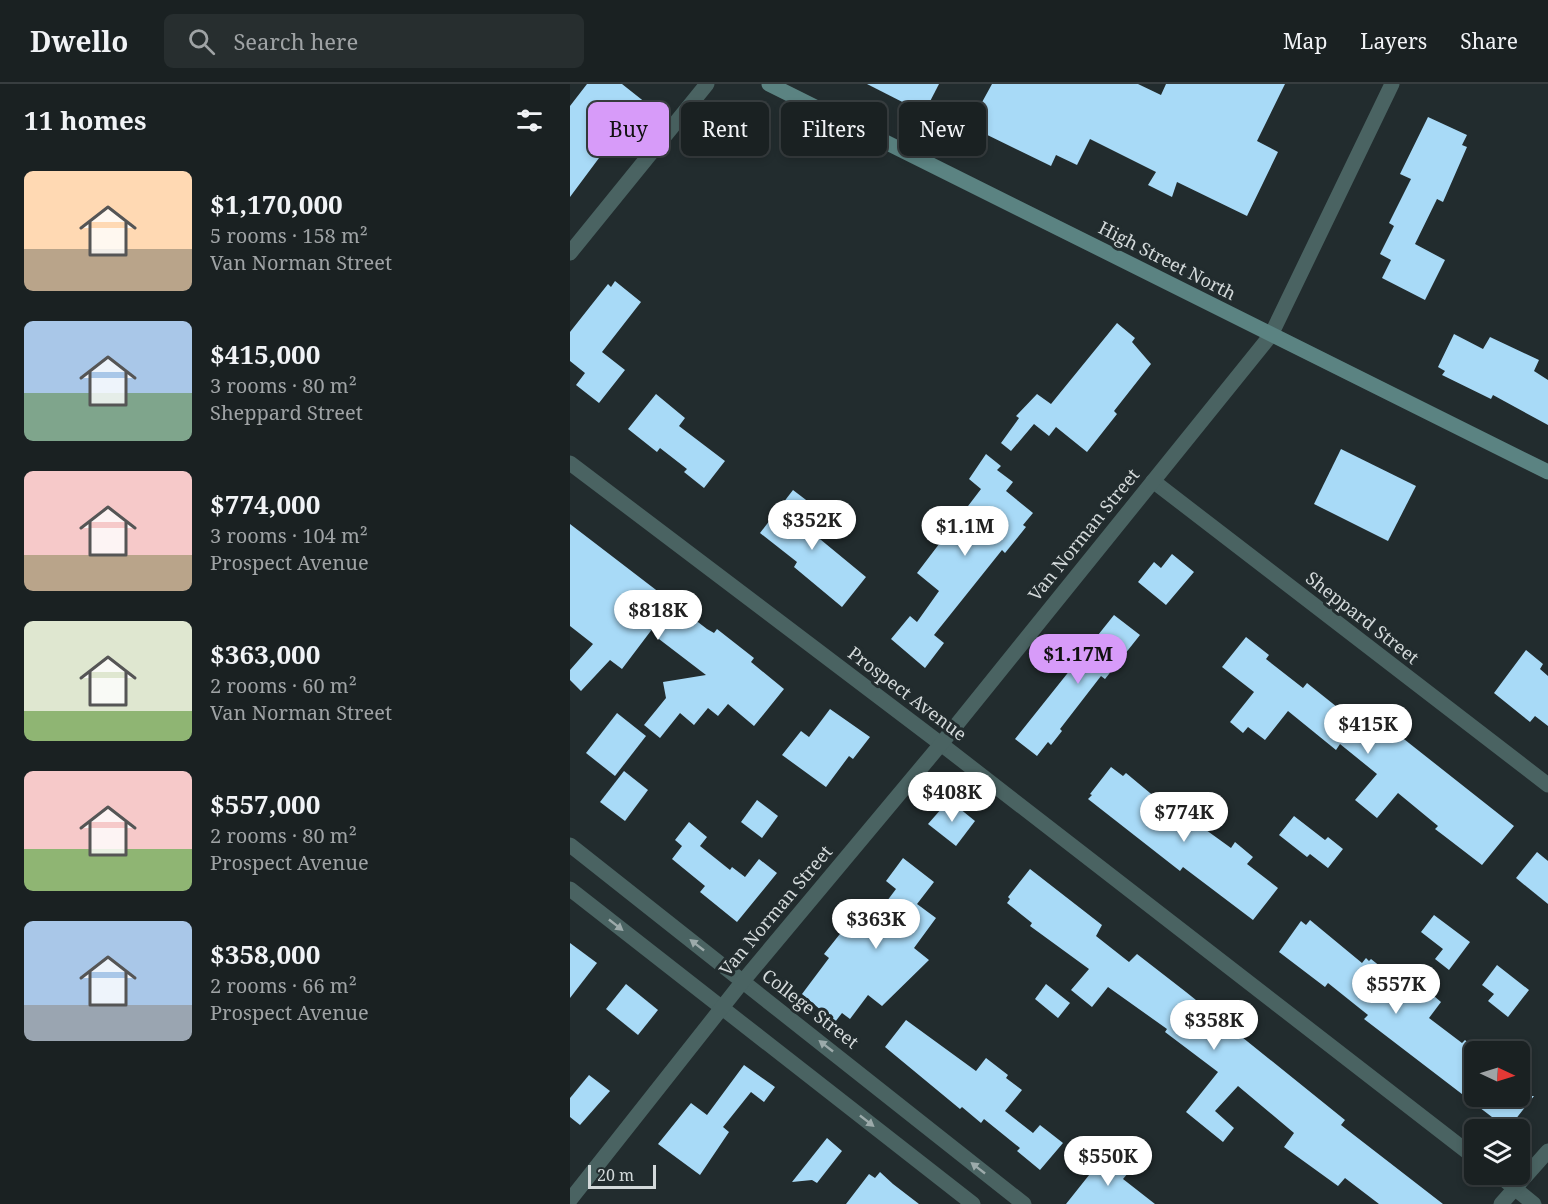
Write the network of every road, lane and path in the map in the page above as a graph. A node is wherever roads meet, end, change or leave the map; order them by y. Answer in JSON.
{"nodes":[{"id":1,"x":707,"y":84,"type":"edge"},
{"id":2,"x":769,"y":84,"type":"edge"},
{"id":3,"x":1392,"y":84,"type":"edge"},
{"id":4,"x":570,"y":253,"type":"edge"},
{"id":5,"x":1271,"y":335,"type":"junction"},
{"id":6,"x":570,"y":463,"type":"edge"},
{"id":7,"x":1548,"y":472,"type":"edge"},
{"id":8,"x":1153,"y":481,"type":"junction"},
{"id":9,"x":941,"y":744,"type":"junction"},
{"id":10,"x":1548,"y":785,"type":"edge"},
{"id":11,"x":570,"y":845,"type":"edge"},
{"id":12,"x":570,"y":889,"type":"edge"},
{"id":13,"x":743,"y":981,"type":"junction"},
{"id":14,"x":722,"y":1008,"type":"junction"},
{"id":15,"x":1464,"y":1149,"type":"edge"},
{"id":16,"x":1548,"y":1151,"type":"edge"},
{"id":17,"x":1511,"y":1185,"type":"edge"},
{"id":18,"x":1515,"y":1188,"type":"junction"},
{"id":19,"x":570,"y":1200,"type":"edge"},
{"id":20,"x":973,"y":1204,"type":"edge"},
{"id":21,"x":1024,"y":1204,"type":"edge"},
{"id":22,"x":1501,"y":1204,"type":"edge"},
{"id":23,"x":1534,"y":1204,"type":"edge"}],
"edges":[{"from":1,"to":4,"type":"street"},
{"from":2,"to":5,"type":"main road","name":"High Street North"},
{"from":3,"to":5,"type":"street","name":"Van Norman Street"},
{"from":5,"to":7,"type":"main road","name":"High Street North"},
{"from":5,"to":8,"type":"street","name":"Van Norman Street"},
{"from":6,"to":9,"type":"street","name":"Prospect Avenue"},
{"from":8,"to":9,"type":"street","name":"Van Norman Street"},
{"from":8,"to":10,"type":"street","name":"Sheppard Street"},
{"from":9,"to":13,"type":"street","name":"Van Norman Street"},
{"from":9,"to":15,"type":"street","name":"Prospect Avenue"},
{"from":13,"to":11,"type":"street","name":"College Street","one_way":true},
{"from":12,"to":14,"type":"street","one_way":true},
{"from":13,"to":14,"type":"street","name":"Van Norman Street"},
{"from":21,"to":13,"type":"street","name":"College Street","one_way":true},
{"from":14,"to":19,"type":"street","name":"Van Norman Street"},
{"from":14,"to":20,"type":"street","one_way":true},
{"from":16,"to":18,"type":"street"},
{"from":17,"to":18,"type":"street"},
{"from":18,"to":22,"type":"street"},
{"from":18,"to":23,"type":"street"}]}
